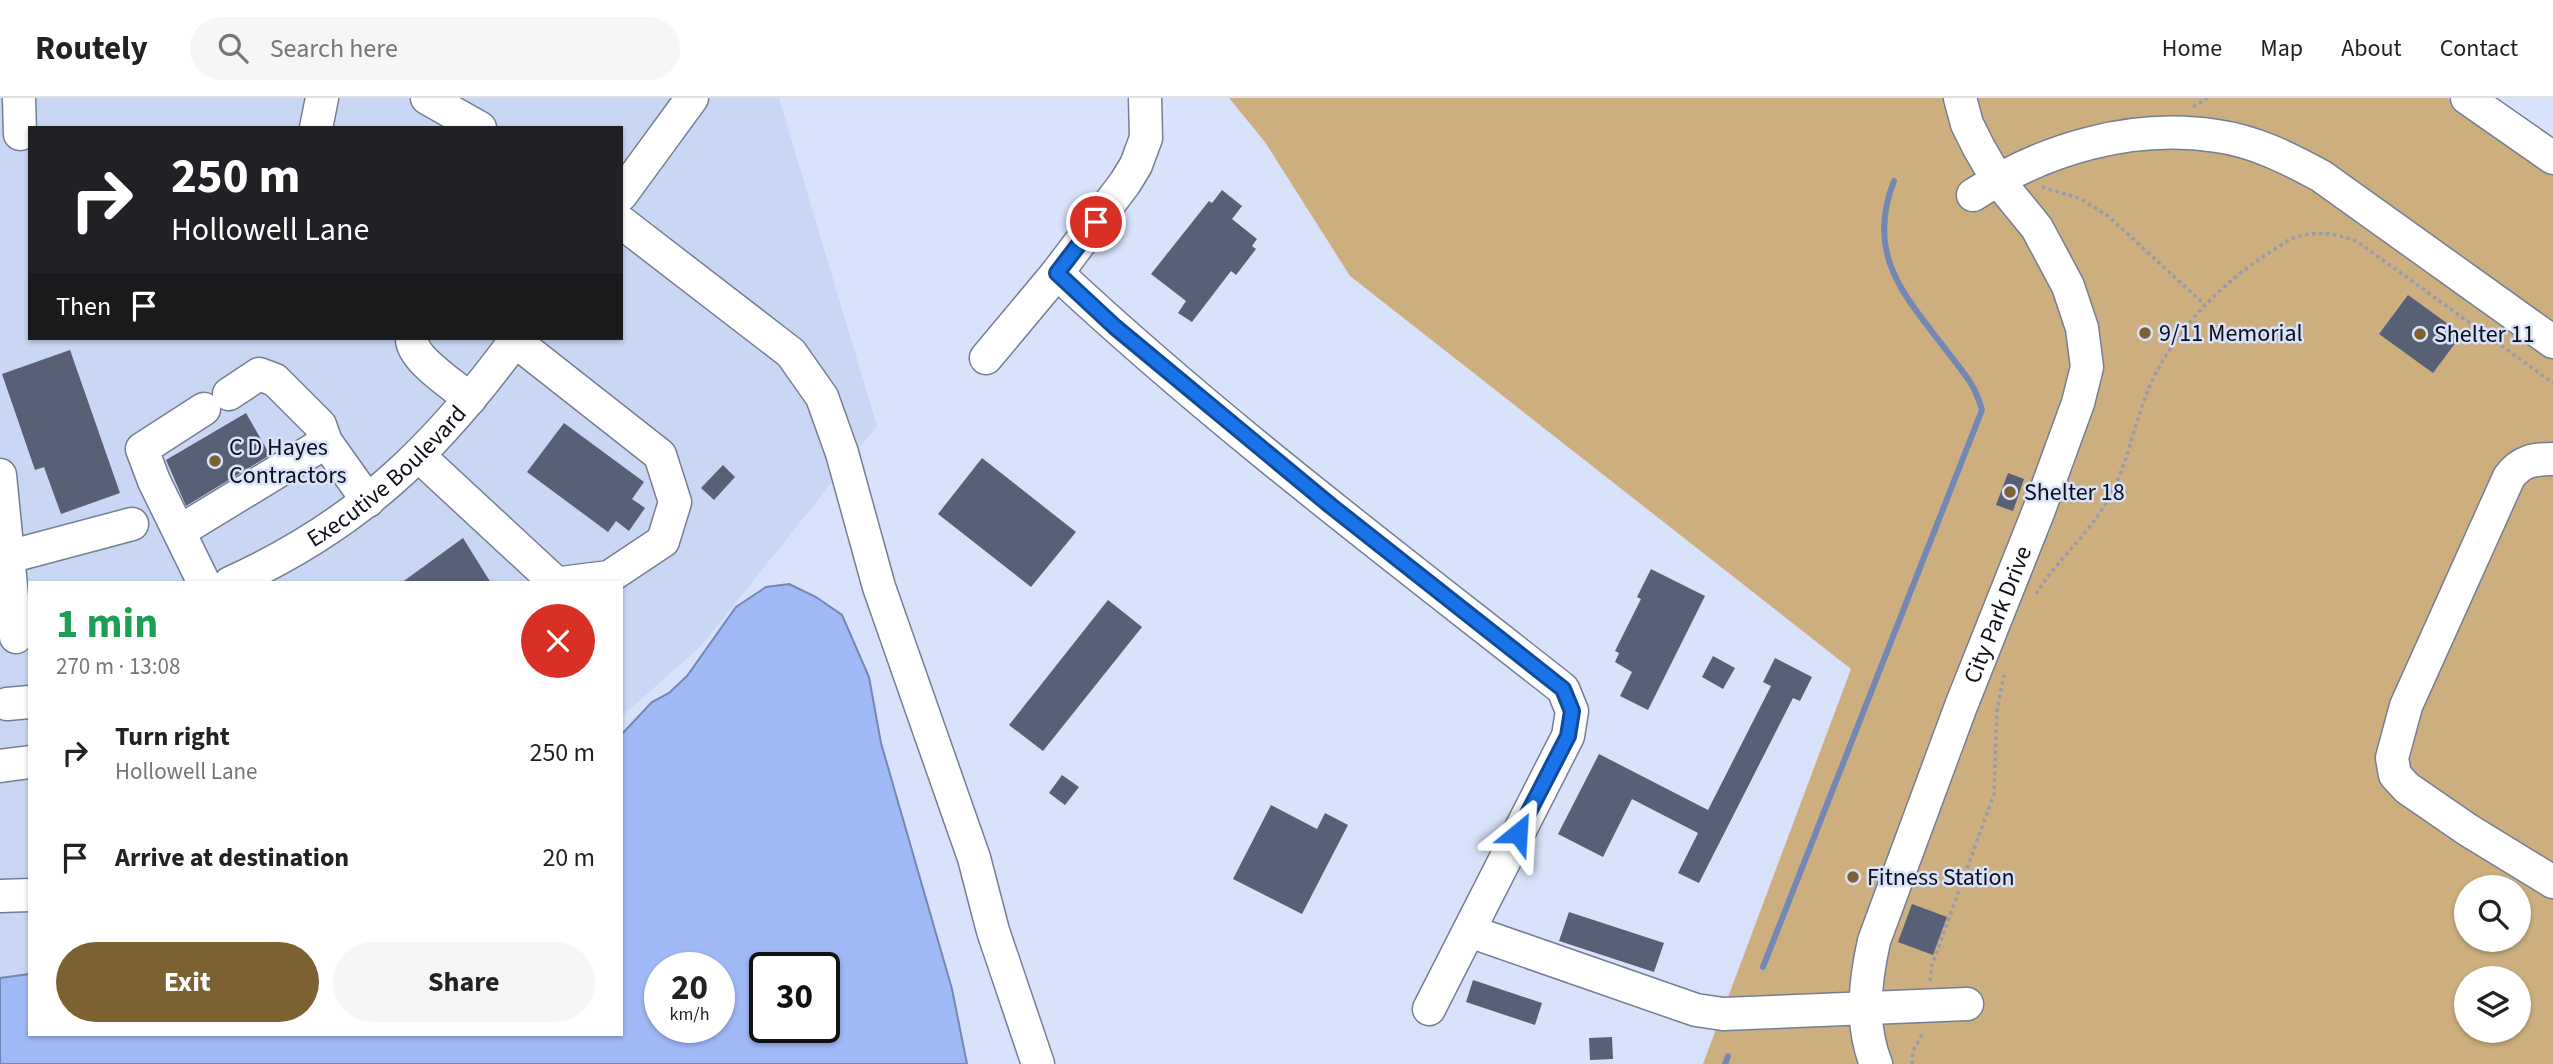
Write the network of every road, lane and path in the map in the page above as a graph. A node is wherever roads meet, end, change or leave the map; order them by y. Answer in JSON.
{"nodes":[{"id":1,"x":19,"y":98,"type":"edge"},
{"id":2,"x":322,"y":98,"type":"edge"},
{"id":3,"x":427,"y":98,"type":"edge"},
{"id":4,"x":692,"y":98,"type":"edge"},
{"id":5,"x":1145,"y":98,"type":"edge"},
{"id":6,"x":1960,"y":98,"type":"edge"},
{"id":7,"x":2207,"y":98,"type":"edge"},
{"id":8,"x":2467,"y":98,"type":"edge"},
{"id":9,"x":2190,"y":108,"type":"dead end"},
{"id":10,"x":316,"y":126,"type":"edge"},
{"id":11,"x":476,"y":126,"type":"edge"},
{"id":12,"x":20,"y":134,"type":"dead end"},
{"id":13,"x":2553,"y":158,"type":"edge"},
{"id":14,"x":1985,"y":187,"type":"junction"},
{"id":15,"x":2042,"y":187,"type":"dead end"},
{"id":16,"x":623,"y":192,"type":"edge"},
{"id":17,"x":623,"y":224,"type":"edge"},
{"id":18,"x":1057,"y":273,"type":"junction"},
{"id":19,"x":2205,"y":305,"type":"junction"},
{"id":20,"x":412,"y":340,"type":"edge"},
{"id":21,"x":515,"y":340,"type":"edge"},
{"id":22,"x":517,"y":340,"type":"edge"},
{"id":23,"x":2553,"y":342,"type":"edge"},
{"id":24,"x":986,"y":358,"type":"dead end"},
{"id":25,"x":2553,"y":383,"type":"edge"},
{"id":26,"x":470,"y":399,"type":"junction"},
{"id":27,"x":326,"y":442,"type":"junction"},
{"id":28,"x":419,"y":456,"type":"junction"},
{"id":29,"x":2553,"y":459,"type":"edge"},
{"id":30,"x":0,"y":475,"type":"edge"},
{"id":31,"x":368,"y":501,"type":"junction"},
{"id":32,"x":132,"y":524,"type":"dead end"},
{"id":33,"x":180,"y":531,"type":"junction"},
{"id":34,"x":8,"y":557,"type":"junction"},
{"id":35,"x":281,"y":572,"type":"edge"},
{"id":36,"x":203,"y":581,"type":"edge"},
{"id":37,"x":239,"y":581,"type":"edge"},
{"id":38,"x":554,"y":581,"type":"edge"},
{"id":39,"x":577,"y":581,"type":"edge"},
{"id":40,"x":2031,"y":603,"type":"dead end"},
{"id":41,"x":15,"y":637,"type":"edge"},
{"id":42,"x":2007,"y":664,"type":"dead end"},
{"id":43,"x":28,"y":762,"type":"edge"},
{"id":44,"x":0,"y":766,"type":"edge"},
{"id":45,"x":2553,"y":882,"type":"edge"},
{"id":46,"x":28,"y":895,"type":"edge"},
{"id":47,"x":0,"y":896,"type":"edge"},
{"id":48,"x":1469,"y":931,"type":"junction"},
{"id":49,"x":1968,"y":1004,"type":"dead end"},
{"id":50,"x":1929,"y":1006,"type":"junction"},
{"id":51,"x":1865,"y":1007,"type":"junction"},
{"id":52,"x":1429,"y":1009,"type":"dead end"},
{"id":53,"x":1038,"y":1064,"type":"edge"},
{"id":54,"x":1876,"y":1064,"type":"edge"},
{"id":55,"x":1912,"y":1064,"type":"edge"}],
"edges":[{"from":1,"to":12,"type":"street"},
{"from":2,"to":10,"type":"street"},
{"from":3,"to":11,"type":"street"},
{"from":4,"to":16,"type":"street"},
{"from":5,"to":18,"type":"street"},
{"from":6,"to":14,"type":"street","name":"City Park Drive"},
{"from":7,"to":9,"type":"path"},
{"from":8,"to":13,"type":"street"},
{"from":14,"to":23,"type":"street"},
{"from":14,"to":51,"type":"street","name":"City Park Drive"},
{"from":15,"to":19,"type":"path"},
{"from":17,"to":53,"type":"street"},
{"from":18,"to":24,"type":"street"},
{"from":18,"to":48,"type":"street"},
{"from":19,"to":25,"type":"path"},
{"from":19,"to":40,"type":"path"},
{"from":20,"to":26,"type":"street"},
{"from":21,"to":26,"type":"street","name":"Executive Boulevard"},
{"from":22,"to":39,"type":"street"},
{"from":26,"to":28,"type":"street","name":"Executive Boulevard"},
{"from":27,"to":31,"type":"street"},
{"from":27,"to":33,"type":"street"},
{"from":27,"to":33,"type":"street"},
{"from":28,"to":31,"type":"street","name":"Executive Boulevard"},
{"from":28,"to":38,"type":"street"},
{"from":29,"to":45,"type":"street"},
{"from":30,"to":34,"type":"street"},
{"from":31,"to":35,"type":"street","name":"Executive Boulevard"},
{"from":32,"to":34,"type":"street"},
{"from":33,"to":36,"type":"street"},
{"from":34,"to":41,"type":"street"},
{"from":35,"to":37,"type":"street","name":"Executive Boulevard"},
{"from":42,"to":50,"type":"path"},
{"from":43,"to":44,"type":"street"},
{"from":46,"to":47,"type":"street"},
{"from":48,"to":51,"type":"street"},
{"from":48,"to":52,"type":"street"},
{"from":49,"to":50,"type":"street"},
{"from":50,"to":51,"type":"street"},
{"from":50,"to":55,"type":"path"},
{"from":51,"to":54,"type":"street","name":"City Park Drive"}]}
